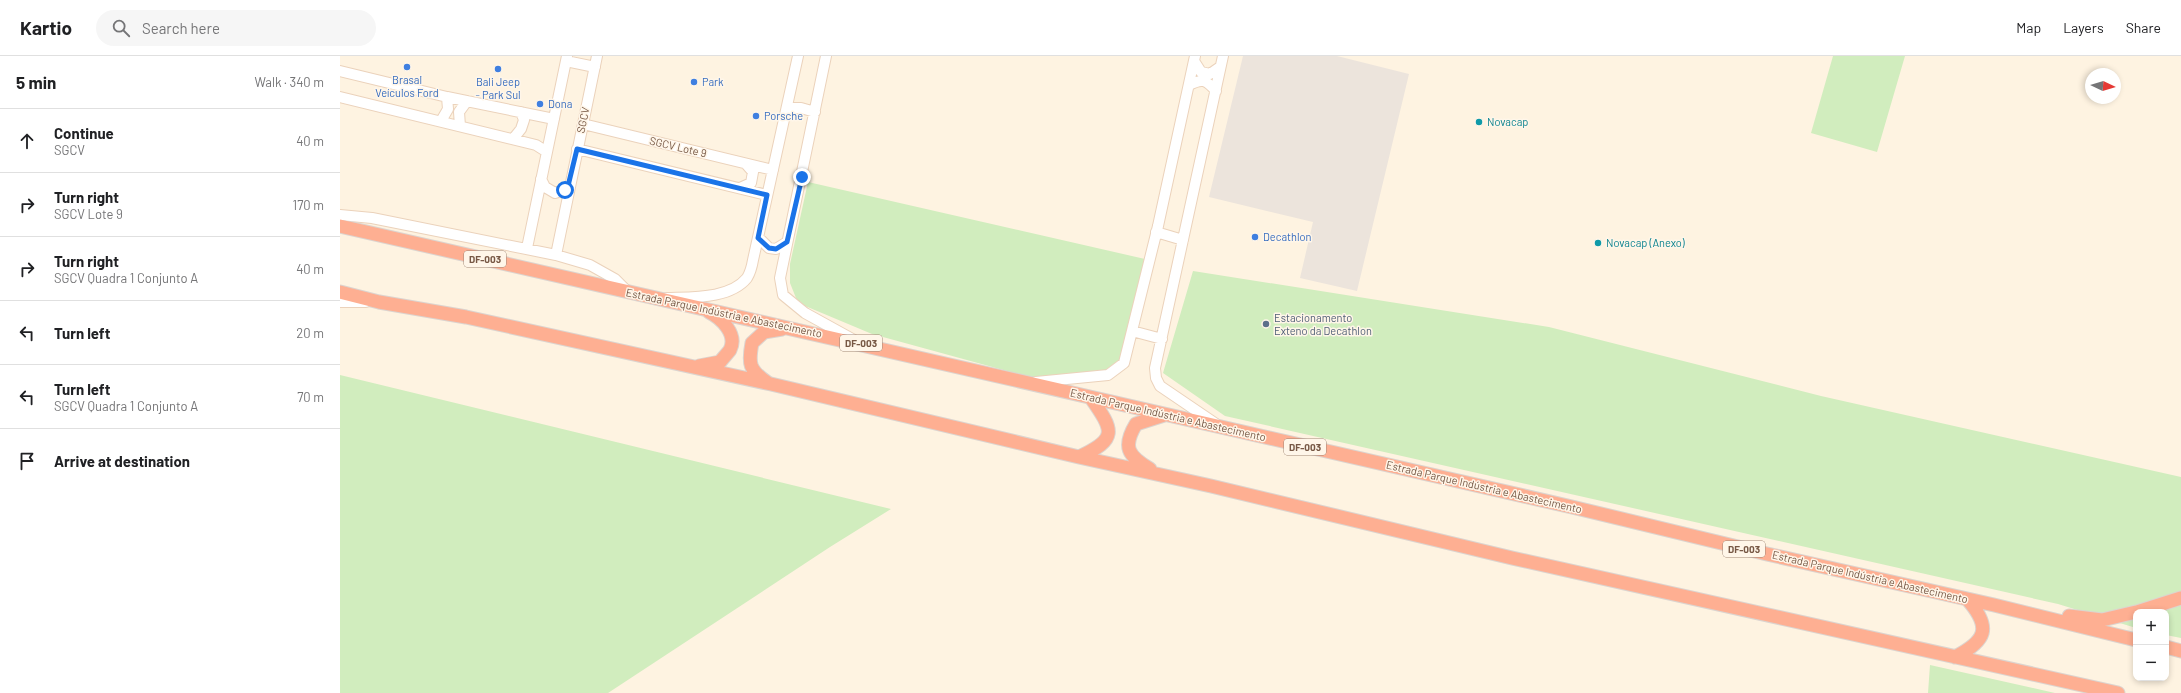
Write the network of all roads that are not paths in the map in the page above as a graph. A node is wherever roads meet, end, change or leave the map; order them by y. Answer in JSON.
{"nodes":[{"id":1,"x":597,"y":56,"type":"edge"},
{"id":2,"x":798,"y":56,"type":"edge"},
{"id":3,"x":826,"y":56,"type":"edge"},
{"id":4,"x":1223,"y":56,"type":"edge"},
{"id":5,"x":566,"y":58,"type":"edge"},
{"id":6,"x":1194,"y":58,"type":"edge"},
{"id":7,"x":594,"y":67,"type":"junction"},
{"id":8,"x":1220,"y":67,"type":"junction"},
{"id":9,"x":340,"y":71,"type":"edge"},
{"id":10,"x":1189,"y":84,"type":"junction"},
{"id":11,"x":1216,"y":91,"type":"junction"},
{"id":12,"x":447,"y":97,"type":"junction"},
{"id":13,"x":340,"y":98,"type":"edge"},
{"id":14,"x":466,"y":101,"type":"junction"},
{"id":15,"x":787,"y":108,"type":"junction"},
{"id":16,"x":521,"y":112,"type":"junction"},
{"id":17,"x":815,"y":112,"type":"junction"},
{"id":18,"x":554,"y":119,"type":"junction"},
{"id":19,"x":441,"y":122,"type":"junction"},
{"id":20,"x":582,"y":124,"type":"junction"},
{"id":21,"x":460,"y":126,"type":"junction"},
{"id":22,"x":513,"y":139,"type":"junction"},
{"id":23,"x":577,"y":149,"type":"junction"},
{"id":24,"x":548,"y":152,"type":"junction"},
{"id":25,"x":746,"y":164,"type":"junction"},
{"id":26,"x":773,"y":170,"type":"junction"},
{"id":27,"x":542,"y":179,"type":"junction"},
{"id":28,"x":568,"y":186,"type":"junction"},
{"id":29,"x":740,"y":188,"type":"junction"},
{"id":30,"x":767,"y":195,"type":"junction"},
{"id":31,"x":340,"y":215,"type":"edge"},
{"id":32,"x":340,"y":226,"type":"edge"},
{"id":33,"x":1156,"y":232,"type":"junction"},
{"id":34,"x":758,"y":238,"type":"junction"},
{"id":35,"x":1183,"y":240,"type":"junction"},
{"id":36,"x":787,"y":242,"type":"junction"},
{"id":37,"x":527,"y":248,"type":"junction"},
{"id":38,"x":556,"y":255,"type":"junction"},
{"id":39,"x":340,"y":292,"type":"edge"},
{"id":40,"x":630,"y":292,"type":"junction"},
{"id":41,"x":656,"y":298,"type":"junction"},
{"id":42,"x":340,"y":302,"type":"edge"},
{"id":43,"x":379,"y":302,"type":"junction"},
{"id":44,"x":699,"y":308,"type":"junction"},
{"id":45,"x":788,"y":328,"type":"junction"},
{"id":46,"x":1132,"y":331,"type":"junction"},
{"id":47,"x":1162,"y":338,"type":"junction"},
{"id":48,"x":857,"y":342,"type":"junction"},
{"id":49,"x":692,"y":368,"type":"junction"},
{"id":50,"x":1030,"y":383,"type":"junction"},
{"id":51,"x":770,"y":384,"type":"junction"},
{"id":52,"x":1091,"y":398,"type":"junction"},
{"id":53,"x":1166,"y":415,"type":"junction"},
{"id":54,"x":1223,"y":428,"type":"junction"},
{"id":55,"x":1078,"y":457,"type":"junction"},
{"id":56,"x":1160,"y":474,"type":"junction"},
{"id":57,"x":2181,"y":598,"type":"edge"},
{"id":58,"x":1968,"y":600,"type":"junction"},
{"id":59,"x":1994,"y":605,"type":"junction"},
{"id":60,"x":2146,"y":609,"type":"edge"},
{"id":61,"x":2133,"y":613,"type":"edge"},
{"id":62,"x":2133,"y":639,"type":"edge"},
{"id":63,"x":2169,"y":648,"type":"edge"},
{"id":64,"x":2181,"y":651,"type":"edge"},
{"id":65,"x":1955,"y":657,"type":"junction"},
{"id":66,"x":2052,"y":678,"type":"junction"},
{"id":67,"x":2076,"y":693,"type":"edge"},
{"id":68,"x":2118,"y":693,"type":"edge"}],
"edges":[{"from":1,"to":7,"type":"street","name":"SGCV"},
{"from":2,"to":15,"type":"street"},
{"from":3,"to":17,"type":"street"},
{"from":4,"to":8,"type":"street"},
{"from":5,"to":7,"type":"street"},
{"from":5,"to":18,"type":"street"},
{"from":6,"to":8,"type":"street"},
{"from":6,"to":10,"type":"street"},
{"from":7,"to":20,"type":"street","name":"SGCV"},
{"from":8,"to":11,"type":"street"},
{"from":9,"to":12,"type":"street"},
{"from":10,"to":11,"type":"street"},
{"from":10,"to":33,"type":"street"},
{"from":11,"to":35,"type":"street"},
{"from":12,"to":14,"type":"street"},
{"from":12,"to":19,"type":"street"},
{"from":13,"to":19,"type":"street"},
{"from":14,"to":16,"type":"street"},
{"from":14,"to":21,"type":"street"},
{"from":15,"to":17,"type":"street"},
{"from":15,"to":26,"type":"street"},
{"from":16,"to":18,"type":"street"},
{"from":16,"to":22,"type":"street"},
{"from":17,"to":36,"type":"street"},
{"from":18,"to":24,"type":"street"},
{"from":19,"to":21,"type":"street"},
{"from":20,"to":23,"type":"street","name":"SGCV"},
{"from":20,"to":25,"type":"street","name":"SGCV Lote 9"},
{"from":21,"to":22,"type":"street"},
{"from":22,"to":24,"type":"street"},
{"from":23,"to":28,"type":"street","name":"SGCV"},
{"from":23,"to":29,"type":"street"},
{"from":24,"to":27,"type":"street"},
{"from":25,"to":26,"type":"street","name":"SGCV Lote 9"},
{"from":25,"to":29,"type":"street"},
{"from":26,"to":30,"type":"street"},
{"from":27,"to":28,"type":"street"},
{"from":27,"to":37,"type":"street"},
{"from":28,"to":38,"type":"street","name":"SGCV"},
{"from":29,"to":30,"type":"street"},
{"from":30,"to":34,"type":"street"},
{"from":31,"to":37,"type":"street"},
{"from":32,"to":40,"type":"highway","name":"Estrada Parque Indústria e Abastecimento","number":"DF-003"},
{"from":33,"to":35,"type":"street"},
{"from":33,"to":46,"type":"street"},
{"from":34,"to":36,"type":"street"},
{"from":34,"to":41,"type":"street"},
{"from":35,"to":47,"type":"street"},
{"from":36,"to":48,"type":"street"},
{"from":37,"to":38,"type":"street"},
{"from":38,"to":40,"type":"street"},
{"from":39,"to":43,"type":"highway"},
{"from":40,"to":41,"type":"highway","name":"Estrada Parque Indústria e Abastecimento","number":"DF-003"},
{"from":41,"to":44,"type":"highway","name":"Estrada Parque Indústria e Abastecimento","number":"DF-003"},
{"from":42,"to":43,"type":"street"},
{"from":43,"to":49,"type":"highway"},
{"from":44,"to":45,"type":"highway","name":"Estrada Parque Indústria e Abastecimento","number":"DF-003"},
{"from":44,"to":49,"type":"highway"},
{"from":45,"to":48,"type":"highway","name":"Estrada Parque Indústria e Abastecimento","number":"DF-003"},
{"from":45,"to":51,"type":"highway"},
{"from":46,"to":47,"type":"street"},
{"from":46,"to":50,"type":"street"},
{"from":47,"to":54,"type":"street"},
{"from":48,"to":50,"type":"highway","name":"Estrada Parque Indústria e Abastecimento","number":"DF-003"},
{"from":49,"to":51,"type":"highway"},
{"from":50,"to":52,"type":"highway","name":"Estrada Parque Indústria e Abastecimento","number":"DF-003"},
{"from":51,"to":55,"type":"highway"},
{"from":52,"to":53,"type":"highway","name":"Estrada Parque Indústria e Abastecimento","number":"DF-003"},
{"from":52,"to":55,"type":"highway"},
{"from":53,"to":54,"type":"highway","name":"Estrada Parque Indústria e Abastecimento","number":"DF-003"},
{"from":53,"to":56,"type":"highway"},
{"from":54,"to":58,"type":"highway","name":"Estrada Parque Indústria e Abastecimento","number":"DF-003"},
{"from":55,"to":56,"type":"highway"},
{"from":56,"to":65,"type":"highway"},
{"from":57,"to":60,"type":"highway"},
{"from":58,"to":59,"type":"highway","name":"Estrada Parque Indústria e Abastecimento","number":"DF-003"},
{"from":58,"to":65,"type":"highway"},
{"from":59,"to":61,"type":"highway"},
{"from":59,"to":62,"type":"highway","name":"Estrada Parque Indústria e Abastecimento","number":"DF-003"},
{"from":63,"to":64,"type":"highway"},
{"from":65,"to":66,"type":"highway"},
{"from":66,"to":67,"type":"highway"},
{"from":66,"to":68,"type":"highway"}]}
